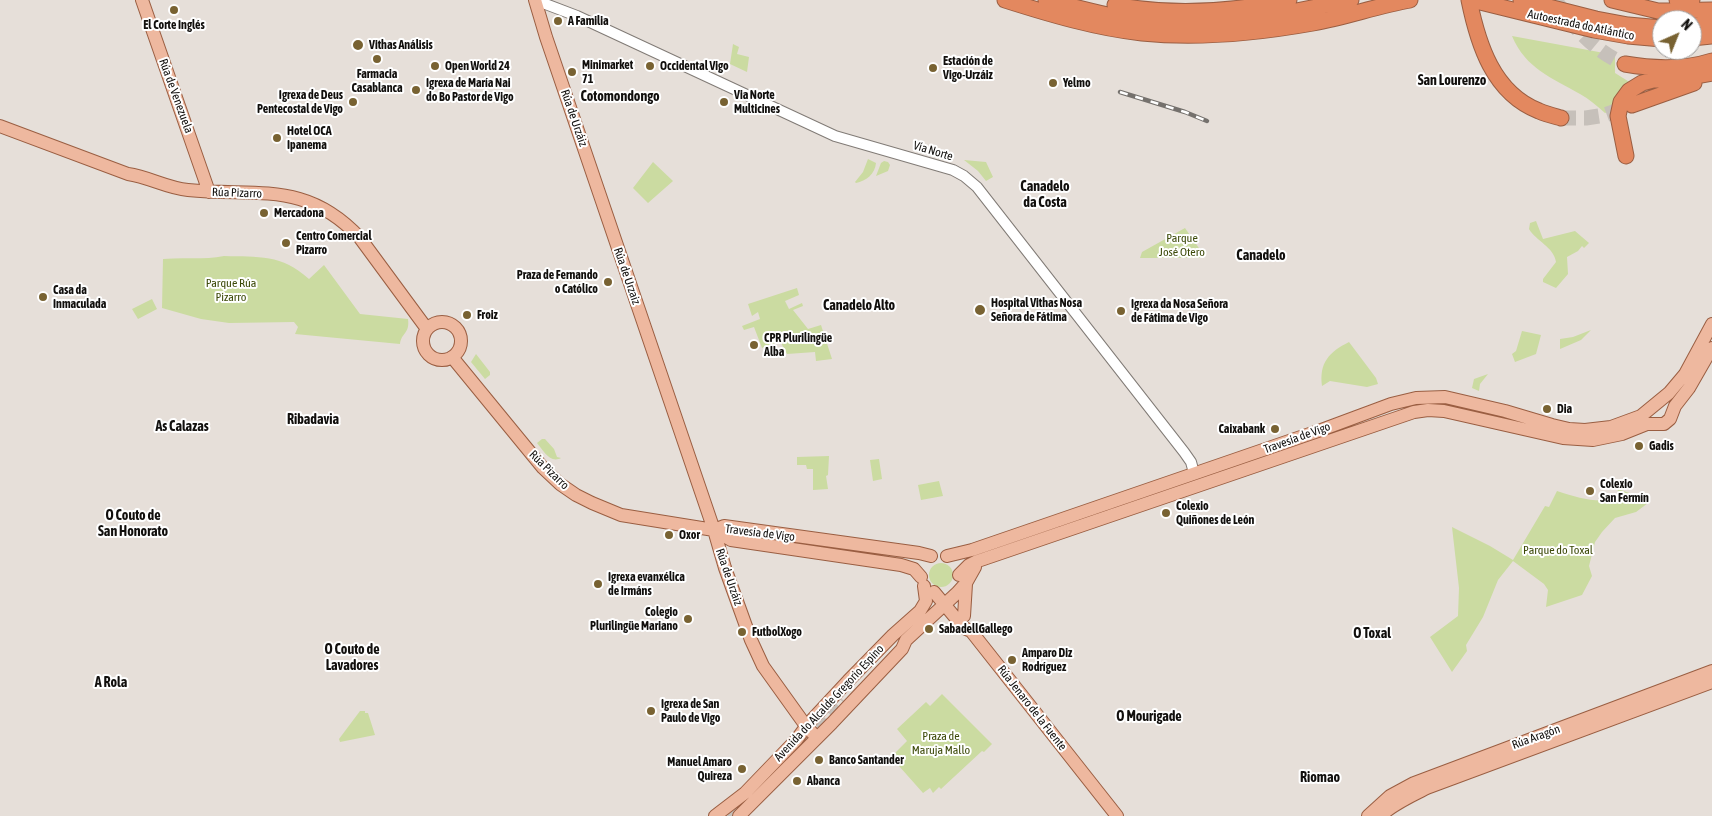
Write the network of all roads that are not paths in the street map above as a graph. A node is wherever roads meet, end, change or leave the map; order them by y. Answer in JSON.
{"nodes":[{"id":1,"x":142,"y":0,"type":"edge"},
{"id":2,"x":535,"y":0,"type":"edge"},
{"id":3,"x":1005,"y":0,"type":"edge"},
{"id":4,"x":1046,"y":0,"type":"edge"},
{"id":5,"x":1053,"y":0,"type":"edge"},
{"id":6,"x":1089,"y":0,"type":"edge"},
{"id":7,"x":1289,"y":0,"type":"edge"},
{"id":8,"x":1351,"y":0,"type":"edge"},
{"id":9,"x":1410,"y":0,"type":"edge"},
{"id":10,"x":1471,"y":0,"type":"edge"},
{"id":11,"x":1520,"y":0,"type":"edge"},
{"id":12,"x":1612,"y":0,"type":"edge"},
{"id":13,"x":1677,"y":0,"type":"edge"},
{"id":14,"x":1692,"y":0,"type":"edge"},
{"id":15,"x":1070,"y":6,"type":"junction"},
{"id":16,"x":1712,"y":10,"type":"edge"},
{"id":17,"x":1652,"y":27,"type":"edge"},
{"id":18,"x":1652,"y":38,"type":"edge"},
{"id":19,"x":1712,"y":61,"type":"edge"},
{"id":20,"x":1625,"y":64,"type":"tunnel mouth"},
{"id":21,"x":1712,"y":74,"type":"edge"},
{"id":22,"x":1632,"y":105,"type":"tunnel mouth"},
{"id":23,"x":1561,"y":118,"type":"tunnel mouth"},
{"id":24,"x":0,"y":126,"type":"edge"},
{"id":25,"x":1626,"y":156,"type":"dead end"},
{"id":26,"x":209,"y":192,"type":"junction"},
{"id":27,"x":614,"y":236,"type":"joint"},
{"id":28,"x":640,"y":316,"type":"joint"},
{"id":29,"x":1712,"y":324,"type":"edge"},
{"id":30,"x":427,"y":329,"type":"junction"},
{"id":31,"x":1712,"y":348,"type":"edge"},
{"id":32,"x":452,"y":357,"type":"junction"},
{"id":33,"x":1477,"y":404,"type":"junction"},
{"id":34,"x":1654,"y":406,"type":"junction"},
{"id":35,"x":1444,"y":411,"type":"junction"},
{"id":36,"x":1671,"y":415,"type":"junction"},
{"id":37,"x":1654,"y":424,"type":"junction"},
{"id":38,"x":1194,"y":473,"type":"junction"},
{"id":39,"x":714,"y":530,"type":"junction"},
{"id":40,"x":931,"y":556,"type":"junction"},
{"id":41,"x":947,"y":556,"type":"junction"},
{"id":42,"x":945,"y":589,"type":"junction"},
{"id":43,"x":916,"y":616,"type":"junction"},
{"id":44,"x":930,"y":616,"type":"junction"},
{"id":45,"x":960,"y":617,"type":"junction"},
{"id":46,"x":901,"y":642,"type":"junction"},
{"id":47,"x":1712,"y":671,"type":"edge"},
{"id":48,"x":1712,"y":682,"type":"edge"},
{"id":49,"x":839,"y":704,"type":"junction"},
{"id":50,"x":807,"y":725,"type":"junction"},
{"id":51,"x":819,"y":736,"type":"junction"},
{"id":52,"x":1387,"y":802,"type":"edge"},
{"id":53,"x":715,"y":816,"type":"edge"},
{"id":54,"x":740,"y":816,"type":"edge"},
{"id":55,"x":1117,"y":816,"type":"edge"},
{"id":56,"x":1368,"y":816,"type":"edge"}],
"edges":[{"from":1,"to":26,"type":"main road","name":"Rúa de Venezuela"},
{"from":2,"to":27,"type":"main road","name":"Rúa de Urzáiz"},
{"from":2,"to":38,"type":"street","name":"Vía Norte"},
{"from":3,"to":9,"type":"highway"},
{"from":4,"to":15,"type":"highway"},
{"from":5,"to":15,"type":"highway"},
{"from":6,"to":7,"type":"highway"},
{"from":8,"to":15,"type":"highway"},
{"from":10,"to":18,"type":"highway","name":"Autoestrada do Atlántico"},
{"from":10,"to":23,"type":"highway"},
{"from":11,"to":17,"type":"highway","name":"Autoestrada do Atlántico"},
{"from":12,"to":16,"type":"highway"},
{"from":13,"to":14,"type":"highway"},
{"from":19,"to":20,"type":"highway"},
{"from":21,"to":22,"type":"highway"},
{"from":21,"to":25,"type":"highway"},
{"from":24,"to":26,"type":"main road","name":"Rúa Pizarro"},
{"from":26,"to":30,"type":"main road","name":"Rúa Pizarro"},
{"from":27,"to":28,"type":"main road","name":"Rúa de Urzaiz"},
{"from":28,"to":39,"type":"main road","name":"Rúa de Urzáiz"},
{"from":29,"to":34,"type":"main road","name":"Travesía de Vigo"},
{"from":30,"to":32,"type":"main road"},
{"from":30,"to":32,"type":"main road"},
{"from":31,"to":36,"type":"main road"},
{"from":32,"to":39,"type":"main road","name":"Rúa Pizarro"},
{"from":33,"to":34,"type":"main road","name":"Travesía de Vigo"},
{"from":33,"to":35,"type":"main road"},
{"from":33,"to":38,"type":"main road","name":"Travesía de Vigo"},
{"from":34,"to":36,"type":"main road"},
{"from":34,"to":37,"type":"main road"},
{"from":35,"to":37,"type":"main road","name":"Travesía de Vigo"},
{"from":35,"to":42,"type":"main road","name":"Travesía de Vigo"},
{"from":36,"to":37,"type":"main road"},
{"from":38,"to":41,"type":"main road","name":"Travesía de Vigo"},
{"from":39,"to":40,"type":"main road","name":"Travesía de Vigo"},
{"from":39,"to":42,"type":"main road","name":"Travesía de Vigo"},
{"from":39,"to":50,"type":"main road","name":"Rúa de Urzáiz"},
{"from":40,"to":41,"type":"main road","name":"Travesía de Vigo"},
{"from":40,"to":42,"type":"main road"},
{"from":41,"to":42,"type":"main road"},
{"from":42,"to":43,"type":"main road","name":"Avenida do Alcalde Gregorio Espino"},
{"from":42,"to":44,"type":"main road","name":"Avenida do Alcalde Gregorio Espino"},
{"from":42,"to":45,"type":"main road","name":"Rúa Jenaro de la Fuente"},
{"from":42,"to":45,"type":"main road"},
{"from":43,"to":46,"type":"main road","name":"Avenida do Alcalde Gregorio Espino"},
{"from":43,"to":49,"type":"main road","name":"Avenida do Alcalde Gregorio Espino"},
{"from":44,"to":45,"type":"main road"},
{"from":44,"to":46,"type":"main road","name":"Avenida do Alcalde Gregorio Espino"},
{"from":45,"to":55,"type":"main road","name":"Rúa Jenaro de la Fuente"},
{"from":46,"to":49,"type":"main road","name":"Avenida do Alcalde Gregorio Espino"},
{"from":47,"to":52,"type":"main road","name":"Rúa Aragón"},
{"from":48,"to":52,"type":"main road","name":"Rúa Aragón"},
{"from":49,"to":50,"type":"main road","name":"Avenida do Alcalde Gregorio Espino"},
{"from":49,"to":51,"type":"main road","name":"Avenida do Alcalde Gregorio Espino"},
{"from":50,"to":51,"type":"main road","name":"Rúa de Urzáiz"},
{"from":50,"to":53,"type":"main road","name":"Avenida do Alcalde Gregorio Espino"},
{"from":51,"to":54,"type":"main road","name":"Avenida do Alcalde Gregorio Espino"},
{"from":52,"to":56,"type":"main road","name":"Rúa Aragón"}]}
